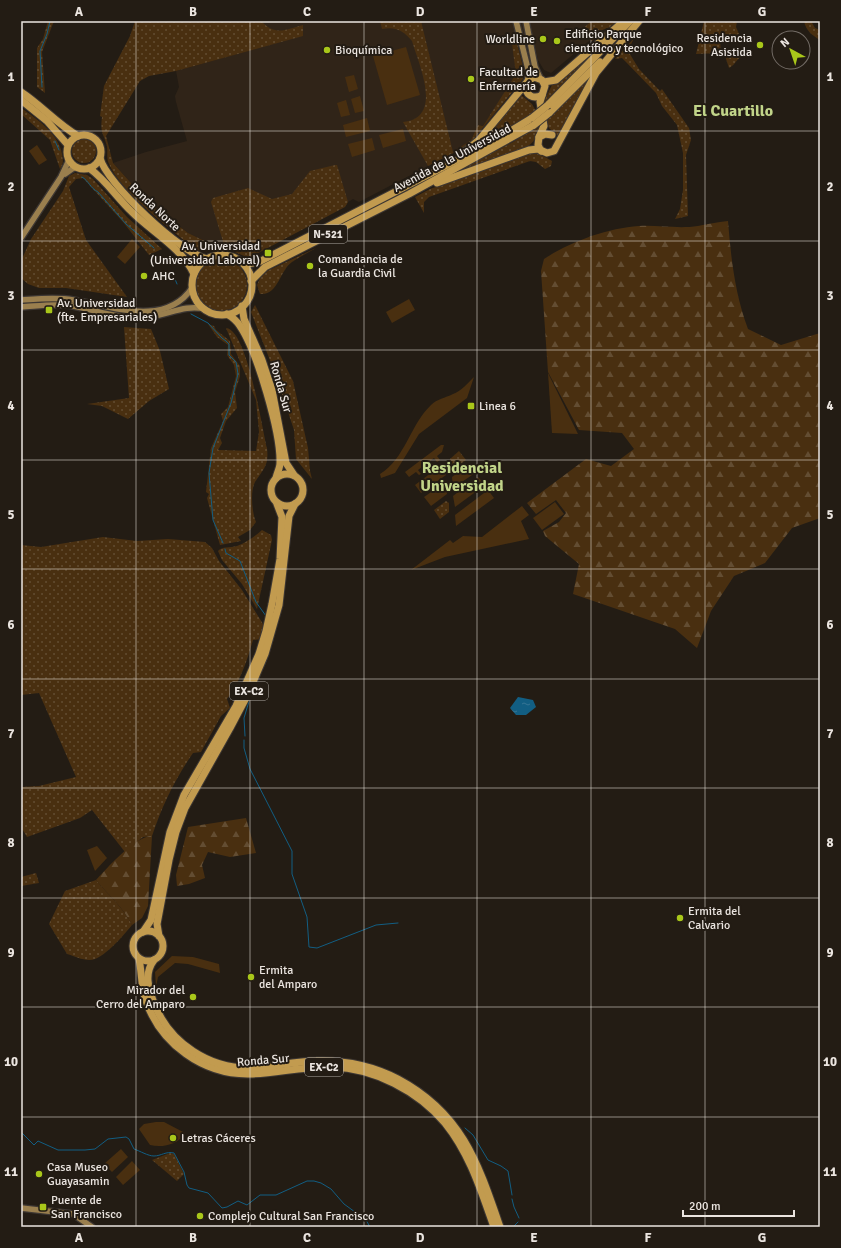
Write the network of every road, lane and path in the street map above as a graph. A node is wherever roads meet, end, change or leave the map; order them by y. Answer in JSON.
{"nodes":[{"id":1,"x":516,"y":21,"type":"edge"},
{"id":2,"x":526,"y":21,"type":"edge"},
{"id":3,"x":624,"y":21,"type":"edge"},
{"id":4,"x":630,"y":21,"type":"edge"},
{"id":5,"x":639,"y":21,"type":"edge"},
{"id":6,"x":542,"y":80,"type":"junction"},
{"id":7,"x":526,"y":83,"type":"junction"},
{"id":8,"x":21,"y":92,"type":"edge"},
{"id":9,"x":542,"y":95,"type":"junction"},
{"id":10,"x":533,"y":97,"type":"junction"},
{"id":11,"x":21,"y":100,"type":"edge"},
{"id":12,"x":540,"y":107,"type":"junction"},
{"id":13,"x":549,"y":109,"type":"junction"},
{"id":14,"x":533,"y":122,"type":"junction"},
{"id":15,"x":544,"y":126,"type":"junction"},
{"id":16,"x":552,"y":135,"type":"junction"},
{"id":17,"x":78,"y":136,"type":"junction"},
{"id":18,"x":539,"y":137,"type":"junction"},
{"id":19,"x":68,"y":145,"type":"junction"},
{"id":20,"x":557,"y":147,"type":"junction"},
{"id":21,"x":541,"y":151,"type":"junction"},
{"id":22,"x":100,"y":158,"type":"junction"},
{"id":23,"x":69,"y":160,"type":"junction"},
{"id":24,"x":77,"y":167,"type":"junction"},
{"id":25,"x":443,"y":167,"type":"junction"},
{"id":26,"x":89,"y":168,"type":"junction"},
{"id":27,"x":61,"y":177,"type":"junction"},
{"id":28,"x":409,"y":194,"type":"junction"},
{"id":29,"x":21,"y":238,"type":"edge"},
{"id":30,"x":207,"y":259,"type":"junction"},
{"id":31,"x":241,"y":262,"type":"junction"},
{"id":32,"x":194,"y":274,"type":"junction"},
{"id":33,"x":251,"y":281,"type":"junction"},
{"id":34,"x":192,"y":288,"type":"junction"},
{"id":35,"x":22,"y":300,"type":"edge"},
{"id":36,"x":21,"y":306,"type":"edge"},
{"id":37,"x":242,"y":306,"type":"junction"},
{"id":38,"x":205,"y":309,"type":"junction"},
{"id":39,"x":227,"y":314,"type":"junction"},
{"id":40,"x":294,"y":475,"type":"junction"},
{"id":41,"x":276,"y":478,"type":"junction"},
{"id":42,"x":277,"y":504,"type":"junction"},
{"id":43,"x":295,"y":504,"type":"junction"},
{"id":44,"x":276,"y":605,"type":"junction"},
{"id":45,"x":203,"y":768,"type":"junction"},
{"id":46,"x":143,"y":932,"type":"junction"},
{"id":47,"x":159,"y":936,"type":"junction"},
{"id":48,"x":139,"y":959,"type":"junction"},
{"id":49,"x":154,"y":960,"type":"junction"},
{"id":50,"x":21,"y":1208,"type":"edge"},
{"id":51,"x":92,"y":1227,"type":"edge"},
{"id":52,"x":494,"y":1227,"type":"edge"},
{"id":53,"x":500,"y":1227,"type":"edge"}],
"edges":[{"from":1,"to":7,"type":"main road"},
{"from":2,"to":6,"type":"main road"},
{"from":3,"to":6,"type":"highway"},
{"from":4,"to":13,"type":"highway","name":"Avenida de la Universidad","number":"N-521"},
{"from":5,"to":13,"type":"highway","name":"Avenida de la Universidad","number":"N-521"},
{"from":5,"to":20,"type":"highway"},
{"from":6,"to":7,"type":"highway"},
{"from":6,"to":9,"type":"highway"},
{"from":7,"to":10,"type":"highway"},
{"from":7,"to":25,"type":"highway"},
{"from":8,"to":17,"type":"highway","name":"Ronda Norte"},
{"from":9,"to":10,"type":"highway"},
{"from":9,"to":12,"type":"highway"},
{"from":10,"to":12,"type":"highway"},
{"from":11,"to":19,"type":"highway"},
{"from":12,"to":15,"type":"highway"},
{"from":13,"to":14,"type":"highway","name":"Avenida de la Universidad","number":"N-521","bridge":true},
{"from":14,"to":25,"type":"highway","name":"Avenida de la Universidad","number":"N-521"},
{"from":14,"to":28,"type":"highway","name":"Avenida de la Universidad","number":"N-521"},
{"from":15,"to":16,"type":"highway"},
{"from":15,"to":18,"type":"highway"},
{"from":16,"to":18,"type":"highway"},
{"from":16,"to":20,"type":"highway"},
{"from":17,"to":19,"type":"highway"},
{"from":17,"to":22,"type":"highway","name":"Ronda Norte"},
{"from":18,"to":21,"type":"highway"},
{"from":19,"to":23,"type":"highway"},
{"from":20,"to":21,"type":"highway"},
{"from":21,"to":28,"type":"highway"},
{"from":22,"to":26,"type":"highway"},
{"from":22,"to":30,"type":"highway","name":"Ronda Norte"},
{"from":23,"to":24,"type":"highway"},
{"from":23,"to":27,"type":"main road"},
{"from":24,"to":26,"type":"highway"},
{"from":24,"to":27,"type":"main road"},
{"from":25,"to":31,"type":"highway","name":"Avenida de la Universidad","number":"N-521"},
{"from":26,"to":32,"type":"highway","name":"Ronda Norte"},
{"from":27,"to":29,"type":"main road"},
{"from":28,"to":33,"type":"highway","name":"Avenida de la Universidad","number":"N-521"},
{"from":30,"to":31,"type":"highway","number":"N-521"},
{"from":30,"to":32,"type":"highway"},
{"from":31,"to":33,"type":"highway"},
{"from":32,"to":34,"type":"highway"},
{"from":33,"to":37,"type":"highway"},
{"from":34,"to":35,"type":"main road"},
{"from":34,"to":38,"type":"highway"},
{"from":36,"to":38,"type":"main road"},
{"from":37,"to":39,"type":"highway"},
{"from":37,"to":40,"type":"highway","name":"Ronda Sur","number":"EX-C2"},
{"from":38,"to":39,"type":"highway"},
{"from":39,"to":41,"type":"highway","name":"Ronda Sur","number":"EX-C2"},
{"from":40,"to":41,"type":"highway"},
{"from":40,"to":43,"type":"highway","number":"EX-C2"},
{"from":41,"to":42,"type":"highway","number":"EX-C2"},
{"from":42,"to":43,"type":"highway"},
{"from":42,"to":44,"type":"highway","number":"EX-C2"},
{"from":43,"to":44,"type":"highway","number":"EX-C2"},
{"from":44,"to":45,"type":"highway","number":"EX-C2"},
{"from":45,"to":46,"type":"highway","number":"EX-C2"},
{"from":45,"to":47,"type":"highway","number":"EX-C2"},
{"from":46,"to":47,"type":"highway"},
{"from":46,"to":48,"type":"highway","number":"EX-C2"},
{"from":47,"to":49,"type":"highway","number":"EX-C2"},
{"from":48,"to":49,"type":"highway"},
{"from":48,"to":52,"type":"highway","name":"Ronda Sur","number":"EX-C2"},
{"from":49,"to":53,"type":"highway","name":"Ronda Sur","number":"EX-C2"},
{"from":50,"to":51,"type":"main road"}]}
